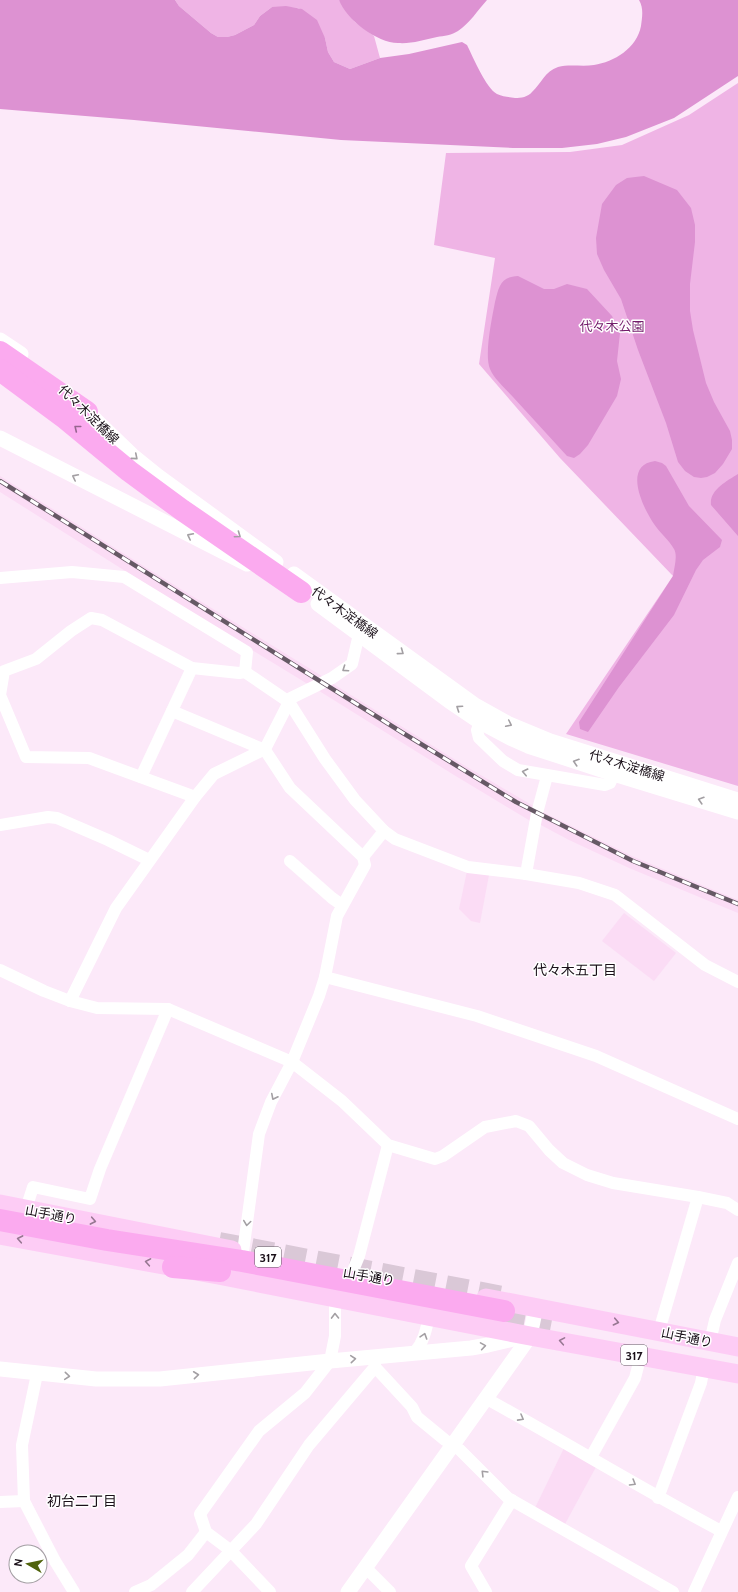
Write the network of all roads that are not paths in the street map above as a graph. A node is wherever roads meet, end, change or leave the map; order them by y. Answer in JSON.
{"nodes":[{"id":1,"x":0,"y":340,"type":"edge"},
{"id":2,"x":0,"y":352,"type":"edge"},
{"id":3,"x":0,"y":370,"type":"edge"},
{"id":4,"x":87,"y":412,"type":"junction"},
{"id":5,"x":0,"y":438,"type":"edge"},
{"id":6,"x":0,"y":578,"type":"edge"},
{"id":7,"x":301,"y":592,"type":"junction"},
{"id":8,"x":359,"y":634,"type":"junction"},
{"id":9,"x":192,"y":668,"type":"junction"},
{"id":10,"x":245,"y":672,"type":"junction"},
{"id":11,"x":0,"y":695,"type":"edge"},
{"id":12,"x":289,"y":702,"type":"junction"},
{"id":13,"x":172,"y":711,"type":"junction"},
{"id":14,"x":480,"y":722,"type":"junction"},
{"id":15,"x":265,"y":750,"type":"junction"},
{"id":16,"x":616,"y":768,"type":"junction"},
{"id":17,"x":548,"y":776,"type":"junction"},
{"id":18,"x":141,"y":777,"type":"junction"},
{"id":19,"x":195,"y":797,"type":"junction"},
{"id":20,"x":738,"y":800,"type":"edge"},
{"id":21,"x":738,"y":812,"type":"edge"},
{"id":22,"x":0,"y":825,"type":"edge"},
{"id":23,"x":384,"y":831,"type":"junction"},
{"id":24,"x":363,"y":857,"type":"junction"},
{"id":25,"x":149,"y":860,"type":"junction"},
{"id":26,"x":290,"y":861,"type":"dead end"},
{"id":27,"x":526,"y":874,"type":"junction"},
{"id":28,"x":342,"y":905,"type":"junction"},
{"id":29,"x":0,"y":970,"type":"edge"},
{"id":30,"x":325,"y":977,"type":"junction"},
{"id":31,"x":738,"y":982,"type":"edge"},
{"id":32,"x":70,"y":1001,"type":"junction"},
{"id":33,"x":168,"y":1009,"type":"junction"},
{"id":34,"x":292,"y":1062,"type":"junction"},
{"id":35,"x":738,"y":1118,"type":"edge"},
{"id":36,"x":388,"y":1145,"type":"junction"},
{"id":37,"x":698,"y":1197,"type":"junction"},
{"id":38,"x":0,"y":1204,"type":"edge"},
{"id":39,"x":26,"y":1209,"type":"junction"},
{"id":40,"x":738,"y":1210,"type":"edge"},
{"id":41,"x":0,"y":1220,"type":"edge"},
{"id":42,"x":0,"y":1235,"type":"edge"},
{"id":43,"x":243,"y":1252,"type":"junction"},
{"id":44,"x":738,"y":1263,"type":"edge"},
{"id":45,"x":173,"y":1267,"type":"junction"},
{"id":46,"x":352,"y":1273,"type":"junction"},
{"id":47,"x":335,"y":1298,"type":"junction"},
{"id":48,"x":536,"y":1307,"type":"junction"},
{"id":49,"x":429,"y":1316,"type":"junction"},
{"id":50,"x":595,"y":1318,"type":"junction"},
{"id":51,"x":659,"y":1331,"type":"junction"},
{"id":52,"x":530,"y":1336,"type":"junction"},
{"id":53,"x":710,"y":1342,"type":"junction"},
{"id":54,"x":738,"y":1347,"type":"edge"},
{"id":55,"x":642,"y":1352,"type":"junction"},
{"id":56,"x":414,"y":1353,"type":"junction"},
{"id":57,"x":330,"y":1361,"type":"junction"},
{"id":58,"x":375,"y":1362,"type":"junction"},
{"id":59,"x":697,"y":1366,"type":"junction"},
{"id":60,"x":0,"y":1369,"type":"edge"},
{"id":61,"x":37,"y":1374,"type":"junction"},
{"id":62,"x":738,"y":1374,"type":"edge"},
{"id":63,"x":487,"y":1399,"type":"junction"},
{"id":64,"x":454,"y":1445,"type":"junction"},
{"id":65,"x":591,"y":1457,"type":"junction"},
{"id":66,"x":738,"y":1497,"type":"edge"},
{"id":67,"x":658,"y":1498,"type":"junction"},
{"id":68,"x":512,"y":1500,"type":"junction"},
{"id":69,"x":24,"y":1501,"type":"junction"},
{"id":70,"x":0,"y":1502,"type":"edge"},
{"id":71,"x":721,"y":1531,"type":"junction"},
{"id":72,"x":206,"y":1532,"type":"junction"},
{"id":73,"x":230,"y":1550,"type":"junction"},
{"id":74,"x":366,"y":1568,"type":"junction"},
{"id":75,"x":74,"y":1592,"type":"edge"},
{"id":76,"x":135,"y":1592,"type":"edge"},
{"id":77,"x":192,"y":1592,"type":"edge"},
{"id":78,"x":270,"y":1592,"type":"edge"},
{"id":79,"x":348,"y":1592,"type":"edge"},
{"id":80,"x":390,"y":1592,"type":"edge"},
{"id":81,"x":486,"y":1592,"type":"edge"},
{"id":82,"x":673,"y":1592,"type":"edge"},
{"id":83,"x":694,"y":1592,"type":"edge"}],
"edges":[{"from":1,"to":4,"type":"street","name":"代々木淀橋線"},
{"from":2,"to":4,"type":"highway"},
{"from":7,"to":3,"type":"highway","one_way":true},
{"from":4,"to":16,"type":"street","name":"代々木淀橋線","one_way":true},
{"from":7,"to":5,"type":"street","name":"代々木淀橋線","one_way":true},
{"from":6,"to":10,"type":"street"},
{"from":7,"to":8,"type":"street","name":"代々木淀橋線"},
{"from":8,"to":12,"type":"street","one_way":true},
{"from":14,"to":8,"type":"street","name":"代々木淀橋線","one_way":true},
{"from":9,"to":10,"type":"street"},
{"from":9,"to":11,"type":"street"},
{"from":9,"to":13,"type":"street"},
{"from":10,"to":12,"type":"street"},
{"from":11,"to":18,"type":"street"},
{"from":12,"to":15,"type":"street"},
{"from":12,"to":23,"type":"street"},
{"from":13,"to":15,"type":"street"},
{"from":13,"to":18,"type":"street"},
{"from":16,"to":14,"type":"street","name":"代々木淀橋線","one_way":true},
{"from":17,"to":14,"type":"street","one_way":true},
{"from":15,"to":19,"type":"street"},
{"from":15,"to":24,"type":"street"},
{"from":16,"to":17,"type":"street"},
{"from":16,"to":20,"type":"street","name":"代々木淀橋線"},
{"from":21,"to":16,"type":"street","name":"代々木淀橋線","one_way":true},
{"from":17,"to":27,"type":"street"},
{"from":18,"to":19,"type":"street"},
{"from":19,"to":25,"type":"street"},
{"from":22,"to":25,"type":"street"},
{"from":23,"to":24,"type":"street"},
{"from":23,"to":27,"type":"street"},
{"from":24,"to":28,"type":"street"},
{"from":25,"to":32,"type":"street"},
{"from":26,"to":28,"type":"street"},
{"from":27,"to":31,"type":"street"},
{"from":28,"to":30,"type":"street"},
{"from":29,"to":32,"type":"street"},
{"from":30,"to":34,"type":"street"},
{"from":30,"to":35,"type":"street"},
{"from":32,"to":33,"type":"street"},
{"from":33,"to":34,"type":"street"},
{"from":33,"to":39,"type":"street"},
{"from":34,"to":36,"type":"street"},
{"from":34,"to":43,"type":"street","one_way":true},
{"from":36,"to":37,"type":"street"},
{"from":36,"to":46,"type":"street"},
{"from":37,"to":40,"type":"street"},
{"from":37,"to":51,"type":"street"},
{"from":38,"to":39,"type":"main road","name":"山手通り","number":"317"},
{"from":39,"to":43,"type":"main road","name":"山手通り","number":"317","one_way":true},
{"from":41,"to":45,"type":"highway"},
{"from":45,"to":42,"type":"main road","name":"山手通り","number":"317","one_way":true},
{"from":43,"to":46,"type":"main road","name":"山手通り","number":"317"},
{"from":44,"to":53,"type":"street"},
{"from":45,"to":47,"type":"main road","name":"山手通り","number":"317"},
{"from":46,"to":48,"type":"main road","name":"山手通り","number":"317"},
{"from":47,"to":49,"type":"main road","name":"山手通り","number":"317"},
{"from":57,"to":47,"type":"street","one_way":true},
{"from":48,"to":50,"type":"main road","name":"山手通り","number":"317"},
{"from":48,"to":52,"type":"street"},
{"from":49,"to":52,"type":"main road","name":"山手通り","number":"317"},
{"from":56,"to":49,"type":"street","one_way":true},
{"from":50,"to":51,"type":"main road","name":"山手通り","number":"317","one_way":true},
{"from":50,"to":55,"type":"main road"},
{"from":51,"to":53,"type":"main road","name":"山手通り","number":"317"},
{"from":55,"to":52,"type":"main road","name":"山手通り","number":"317","one_way":true},
{"from":56,"to":52,"type":"street","one_way":true},
{"from":52,"to":63,"type":"street"},
{"from":53,"to":54,"type":"main road","name":"山手通り","number":"317"},
{"from":55,"to":59,"type":"main road","name":"山手通り","number":"317"},
{"from":55,"to":65,"type":"street"},
{"from":56,"to":58,"type":"street"},
{"from":57,"to":58,"type":"street","one_way":true},
{"from":61,"to":57,"type":"street","one_way":true},
{"from":57,"to":72,"type":"street"},
{"from":58,"to":64,"type":"street"},
{"from":58,"to":73,"type":"street"},
{"from":59,"to":62,"type":"main road","name":"山手通り","number":"317"},
{"from":59,"to":67,"type":"street"},
{"from":60,"to":61,"type":"street"},
{"from":61,"to":69,"type":"street"},
{"from":63,"to":64,"type":"street"},
{"from":63,"to":65,"type":"street","one_way":true},
{"from":68,"to":64,"type":"street","one_way":true},
{"from":64,"to":74,"type":"street"},
{"from":65,"to":67,"type":"street","one_way":true},
{"from":66,"to":71,"type":"street"},
{"from":67,"to":71,"type":"street"},
{"from":68,"to":81,"type":"street"},
{"from":68,"to":82,"type":"street"},
{"from":69,"to":70,"type":"street"},
{"from":69,"to":75,"type":"street"},
{"from":71,"to":83,"type":"street"},
{"from":72,"to":73,"type":"street"},
{"from":72,"to":76,"type":"street"},
{"from":73,"to":77,"type":"street"},
{"from":73,"to":78,"type":"street"},
{"from":74,"to":79,"type":"street"},
{"from":74,"to":80,"type":"street"}]}
